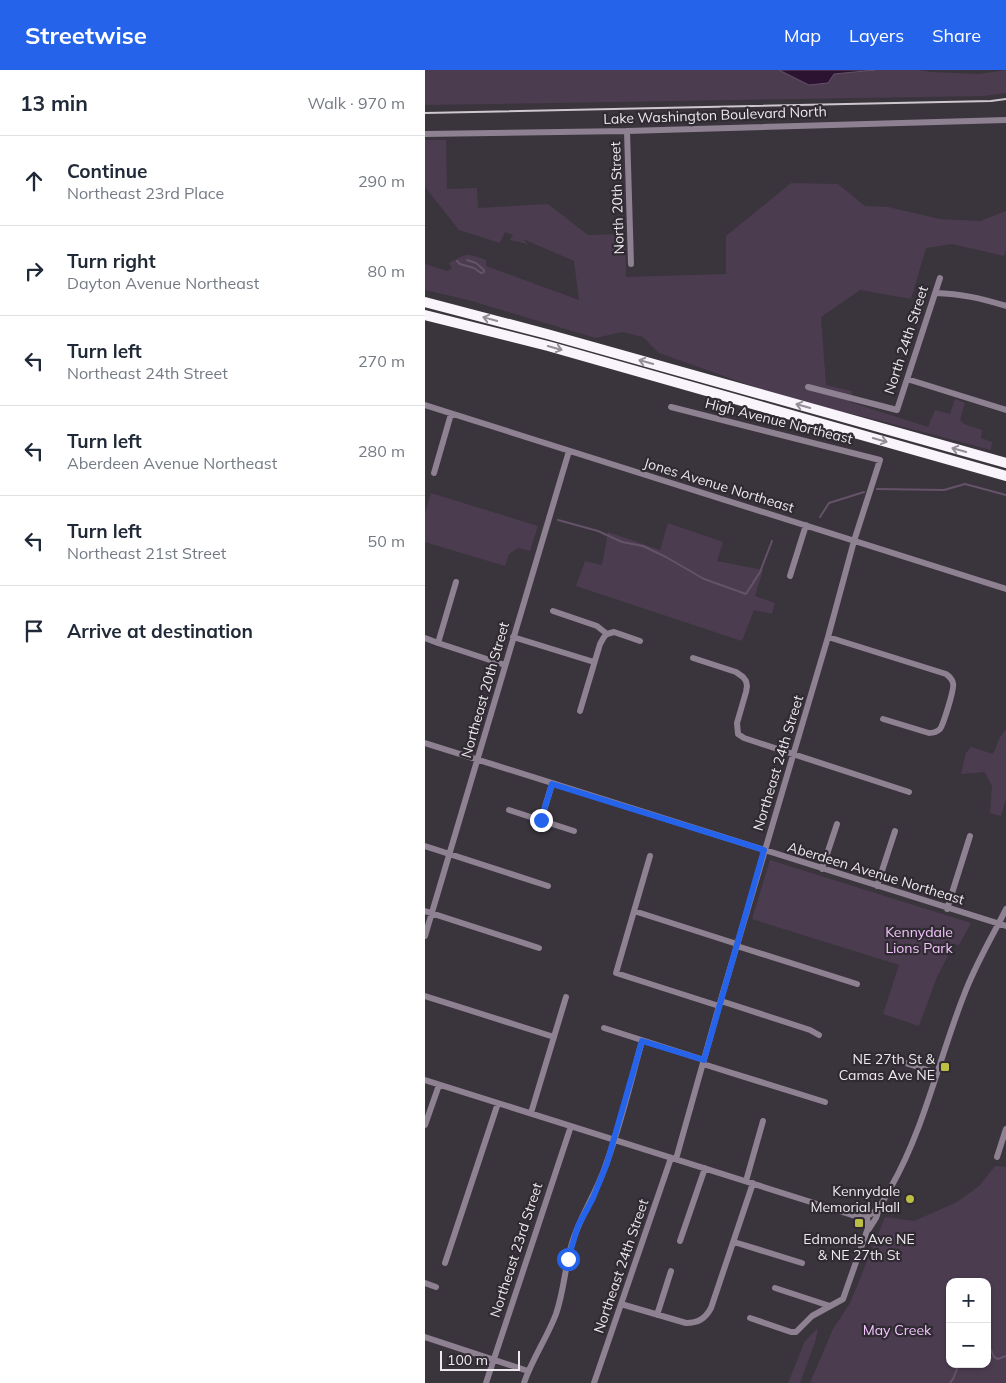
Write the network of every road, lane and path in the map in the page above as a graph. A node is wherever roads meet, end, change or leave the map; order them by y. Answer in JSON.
{"nodes":[{"id":1,"x":1006,"y":120,"type":"edge"},
{"id":2,"x":627,"y":131,"type":"junction"},
{"id":3,"x":425,"y":134,"type":"edge"},
{"id":4,"x":631,"y":264,"type":"dead end"},
{"id":5,"x":940,"y":278,"type":"dead end"},
{"id":6,"x":935,"y":293,"type":"junction"},
{"id":7,"x":425,"y":302,"type":"edge"},
{"id":8,"x":1006,"y":306,"type":"edge"},
{"id":9,"x":425,"y":316,"type":"edge"},
{"id":10,"x":907,"y":379,"type":"junction"},
{"id":11,"x":808,"y":388,"type":"dead end"},
{"id":12,"x":425,"y":405,"type":"edge"},
{"id":13,"x":671,"y":406,"type":"dead end"},
{"id":14,"x":1006,"y":410,"type":"edge"},
{"id":15,"x":451,"y":414,"type":"junction"},
{"id":16,"x":569,"y":451,"type":"junction"},
{"id":17,"x":880,"y":460,"type":"joint"},
{"id":18,"x":1006,"y":463,"type":"edge"},
{"id":19,"x":434,"y":474,"type":"dead end"},
{"id":20,"x":1006,"y":476,"type":"edge"},
{"id":21,"x":806,"y":526,"type":"junction"},
{"id":22,"x":854,"y":541,"type":"junction"},
{"id":23,"x":790,"y":576,"type":"dead end"},
{"id":24,"x":456,"y":582,"type":"dead end"},
{"id":25,"x":1006,"y":589,"type":"edge"},
{"id":26,"x":553,"y":611,"type":"dead end"},
{"id":27,"x":607,"y":634,"type":"junction"},
{"id":28,"x":513,"y":637,"type":"junction"},
{"id":29,"x":828,"y":637,"type":"junction"},
{"id":30,"x":425,"y":638,"type":"edge"},
{"id":31,"x":640,"y":641,"type":"dead end"},
{"id":32,"x":437,"y":643,"type":"junction"},
{"id":33,"x":693,"y":658,"type":"dead end"},
{"id":34,"x":594,"y":662,"type":"junction"},
{"id":35,"x":505,"y":665,"type":"junction"},
{"id":36,"x":580,"y":711,"type":"dead end"},
{"id":37,"x":883,"y":719,"type":"dead end"},
{"id":38,"x":425,"y":743,"type":"edge"},
{"id":39,"x":793,"y":755,"type":"junction"},
{"id":40,"x":477,"y":760,"type":"junction"},
{"id":41,"x":552,"y":784,"type":"junction"},
{"id":42,"x":909,"y":792,"type":"dead end"},
{"id":43,"x":509,"y":810,"type":"dead end"},
{"id":44,"x":541,"y":820,"type":"junction"},
{"id":45,"x":837,"y":824,"type":"dead end"},
{"id":46,"x":574,"y":831,"type":"dead end"},
{"id":47,"x":895,"y":832,"type":"dead end"},
{"id":48,"x":970,"y":836,"type":"dead end"},
{"id":49,"x":425,"y":846,"type":"edge"},
{"id":50,"x":764,"y":850,"type":"junction"},
{"id":51,"x":450,"y":854,"type":"junction"},
{"id":52,"x":650,"y":856,"type":"dead end"},
{"id":53,"x":822,"y":869,"type":"junction"},
{"id":54,"x":548,"y":886,"type":"dead end"},
{"id":55,"x":877,"y":886,"type":"junction"},
{"id":56,"x":947,"y":908,"type":"junction"},
{"id":57,"x":1006,"y":909,"type":"edge"},
{"id":58,"x":634,"y":911,"type":"junction"},
{"id":59,"x":429,"y":912,"type":"edge"},
{"id":60,"x":999,"y":924,"type":"junction"},
{"id":61,"x":1006,"y":926,"type":"edge"},
{"id":62,"x":425,"y":936,"type":"edge"},
{"id":63,"x":737,"y":945,"type":"junction"},
{"id":64,"x":539,"y":948,"type":"dead end"},
{"id":65,"x":857,"y":984,"type":"dead end"},
{"id":66,"x":425,"y":996,"type":"edge"},
{"id":67,"x":567,"y":997,"type":"dead end"},
{"id":68,"x":720,"y":1004,"type":"junction"},
{"id":69,"x":604,"y":1028,"type":"dead end"},
{"id":70,"x":819,"y":1035,"type":"dead end"},
{"id":71,"x":554,"y":1037,"type":"junction"},
{"id":72,"x":642,"y":1041,"type":"junction"},
{"id":73,"x":899,"y":1061,"type":"dead end"},
{"id":74,"x":704,"y":1062,"type":"junction"},
{"id":75,"x":937,"y":1073,"type":"junction"},
{"id":76,"x":425,"y":1080,"type":"edge"},
{"id":77,"x":439,"y":1084,"type":"junction"},
{"id":78,"x":825,"y":1102,"type":"dead end"},
{"id":79,"x":499,"y":1103,"type":"junction"},
{"id":80,"x":531,"y":1113,"type":"junction"},
{"id":81,"x":763,"y":1121,"type":"dead end"},
{"id":82,"x":425,"y":1125,"type":"edge"},
{"id":83,"x":571,"y":1126,"type":"junction"},
{"id":84,"x":1006,"y":1129,"type":"edge"},
{"id":85,"x":614,"y":1139,"type":"junction"},
{"id":86,"x":997,"y":1157,"type":"dead end"},
{"id":87,"x":673,"y":1158,"type":"junction"},
{"id":88,"x":705,"y":1168,"type":"junction"},
{"id":89,"x":746,"y":1181,"type":"junction"},
{"id":90,"x":753,"y":1183,"type":"junction"},
{"id":91,"x":881,"y":1203,"type":"junction"},
{"id":92,"x":867,"y":1215,"type":"junction"},
{"id":93,"x":867,"y":1232,"type":"junction"},
{"id":94,"x":680,"y":1241,"type":"dead end"},
{"id":95,"x":734,"y":1242,"type":"junction"},
{"id":96,"x":445,"y":1263,"type":"dead end"},
{"id":97,"x":802,"y":1263,"type":"dead end"},
{"id":98,"x":671,"y":1271,"type":"dead end"},
{"id":99,"x":425,"y":1283,"type":"edge"},
{"id":100,"x":436,"y":1287,"type":"dead end"},
{"id":101,"x":775,"y":1288,"type":"dead end"},
{"id":102,"x":621,"y":1304,"type":"junction"},
{"id":103,"x":830,"y":1306,"type":"junction"},
{"id":104,"x":657,"y":1315,"type":"junction"},
{"id":105,"x":750,"y":1318,"type":"dead end"},
{"id":106,"x":425,"y":1337,"type":"edge"},
{"id":107,"x":493,"y":1359,"type":"junction"},
{"id":108,"x":528,"y":1371,"type":"junction"},
{"id":109,"x":485,"y":1383,"type":"edge"},
{"id":110,"x":524,"y":1383,"type":"edge"},
{"id":111,"x":594,"y":1383,"type":"edge"}],
"edges":[{"from":1,"to":2,"type":"street","name":"Lake Washington Boulevard North"},
{"from":2,"to":3,"type":"street","name":"Lake Washington Boulevard North"},
{"from":2,"to":4,"type":"street","name":"North 20th Street"},
{"from":5,"to":6,"type":"street","name":"North 24th Street"},
{"from":6,"to":8,"type":"street"},
{"from":6,"to":10,"type":"street","name":"North 24th Street"},
{"from":18,"to":7,"type":"highway","one_way":true},
{"from":9,"to":20,"type":"highway","one_way":true},
{"from":10,"to":11,"type":"street","name":"North 24th Street"},
{"from":10,"to":14,"type":"street"},
{"from":12,"to":15,"type":"street","name":"Jones Avenue Northeast"},
{"from":13,"to":17,"type":"street","name":"High Avenue Northeast"},
{"from":15,"to":16,"type":"street","name":"Jones Avenue Northeast"},
{"from":15,"to":19,"type":"street"},
{"from":16,"to":21,"type":"street","name":"Jones Avenue Northeast"},
{"from":16,"to":28,"type":"street","name":"Northeast 20th Street"},
{"from":17,"to":22,"type":"street","name":"Northeast 24th Street"},
{"from":21,"to":22,"type":"street","name":"Jones Avenue Northeast"},
{"from":21,"to":23,"type":"street"},
{"from":22,"to":25,"type":"street","name":"Jones Avenue Northeast"},
{"from":22,"to":29,"type":"street","name":"Northeast 24th Street"},
{"from":24,"to":32,"type":"street"},
{"from":26,"to":27,"type":"street"},
{"from":27,"to":31,"type":"street"},
{"from":27,"to":34,"type":"street"},
{"from":28,"to":34,"type":"street"},
{"from":28,"to":35,"type":"street","name":"Northeast 20th Street"},
{"from":29,"to":37,"type":"street"},
{"from":29,"to":39,"type":"street","name":"Northeast 24th Street"},
{"from":30,"to":32,"type":"street"},
{"from":32,"to":35,"type":"street"},
{"from":33,"to":39,"type":"street"},
{"from":34,"to":36,"type":"street"},
{"from":35,"to":40,"type":"street","name":"Northeast 20th Street"},
{"from":38,"to":40,"type":"street","name":"Aberdeen Avenue Northeast"},
{"from":39,"to":42,"type":"street"},
{"from":39,"to":50,"type":"street","name":"Northeast 24th Street"},
{"from":40,"to":41,"type":"street","name":"Aberdeen Avenue Northeast"},
{"from":40,"to":51,"type":"street","name":"Northeast 20th Street"},
{"from":41,"to":44,"type":"street"},
{"from":41,"to":50,"type":"street","name":"Aberdeen Avenue Northeast"},
{"from":43,"to":44,"type":"street"},
{"from":44,"to":46,"type":"street"},
{"from":45,"to":53,"type":"street"},
{"from":47,"to":55,"type":"street"},
{"from":48,"to":56,"type":"street"},
{"from":49,"to":51,"type":"street"},
{"from":50,"to":53,"type":"street","name":"Aberdeen Avenue Northeast"},
{"from":50,"to":63,"type":"street","name":"Northeast 24th Street"},
{"from":51,"to":54,"type":"street"},
{"from":51,"to":59,"type":"street","name":"Northeast 20th Street"},
{"from":52,"to":58,"type":"street"},
{"from":53,"to":55,"type":"street","name":"Aberdeen Avenue Northeast"},
{"from":55,"to":56,"type":"street","name":"Aberdeen Avenue Northeast"},
{"from":56,"to":60,"type":"street","name":"Aberdeen Avenue Northeast"},
{"from":57,"to":60,"type":"street"},
{"from":58,"to":63,"type":"street"},
{"from":58,"to":68,"type":"street"},
{"from":59,"to":62,"type":"street","name":"Northeast 20th Street"},
{"from":59,"to":64,"type":"street"},
{"from":60,"to":61,"type":"street","name":"Aberdeen Avenue Northeast"},
{"from":60,"to":75,"type":"street"},
{"from":63,"to":65,"type":"street"},
{"from":63,"to":68,"type":"street","name":"Northeast 24th Street"},
{"from":66,"to":71,"type":"street"},
{"from":67,"to":71,"type":"street"},
{"from":68,"to":70,"type":"street"},
{"from":68,"to":74,"type":"street","name":"Northeast 24th Street"},
{"from":69,"to":72,"type":"street"},
{"from":71,"to":80,"type":"street"},
{"from":72,"to":74,"type":"street"},
{"from":72,"to":85,"type":"street"},
{"from":73,"to":75,"type":"street"},
{"from":74,"to":78,"type":"street"},
{"from":74,"to":87,"type":"street","name":"Northeast 24th Street"},
{"from":75,"to":91,"type":"street"},
{"from":76,"to":77,"type":"street"},
{"from":77,"to":79,"type":"street"},
{"from":77,"to":82,"type":"street"},
{"from":79,"to":80,"type":"street"},
{"from":79,"to":96,"type":"street"},
{"from":80,"to":83,"type":"street"},
{"from":81,"to":89,"type":"street"},
{"from":83,"to":85,"type":"street"},
{"from":83,"to":107,"type":"street","name":"Northeast 23rd Street"},
{"from":84,"to":86,"type":"street"},
{"from":85,"to":87,"type":"street"},
{"from":85,"to":108,"type":"street"},
{"from":87,"to":88,"type":"street"},
{"from":87,"to":102,"type":"street","name":"Northeast 24th Street"},
{"from":88,"to":89,"type":"street"},
{"from":88,"to":94,"type":"street"},
{"from":89,"to":90,"type":"street"},
{"from":90,"to":92,"type":"street"},
{"from":90,"to":95,"type":"street"},
{"from":91,"to":92,"type":"street"},
{"from":91,"to":93,"type":"street"},
{"from":92,"to":93,"type":"street"},
{"from":93,"to":103,"type":"street"},
{"from":95,"to":97,"type":"street"},
{"from":95,"to":104,"type":"street"},
{"from":98,"to":104,"type":"street"},
{"from":99,"to":100,"type":"street"},
{"from":101,"to":103,"type":"street"},
{"from":102,"to":104,"type":"street"},
{"from":102,"to":111,"type":"street","name":"Northeast 24th Street"},
{"from":103,"to":105,"type":"street"},
{"from":106,"to":107,"type":"street"},
{"from":107,"to":108,"type":"street"},
{"from":107,"to":109,"type":"street","name":"Northeast 23rd Street"},
{"from":108,"to":110,"type":"street"}]}
